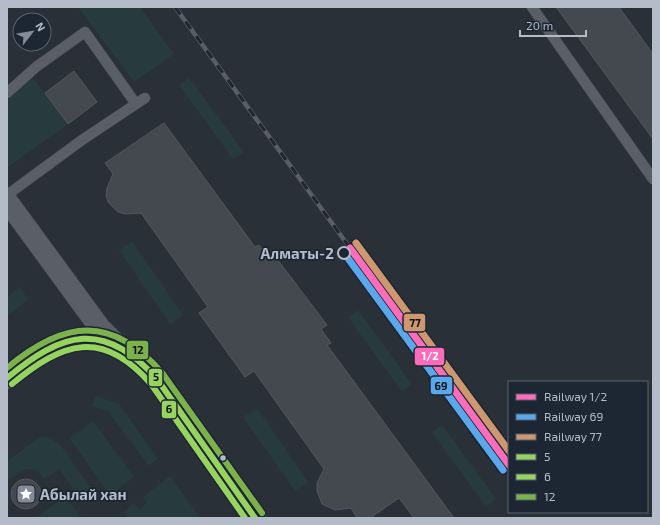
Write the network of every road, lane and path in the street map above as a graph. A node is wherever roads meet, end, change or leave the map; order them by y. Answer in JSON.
{"nodes":[{"id":1,"x":532,"y":7,"type":"edge"},
{"id":2,"x":7,"y":93,"type":"edge"},
{"id":3,"x":145,"y":98,"type":"dead end"},
{"id":4,"x":136,"y":104,"type":"junction"},
{"id":5,"x":653,"y":179,"type":"edge"},
{"id":6,"x":7,"y":195,"type":"edge"},
{"id":7,"x":7,"y":201,"type":"edge"},
{"id":8,"x":126,"y":352,"type":"junction"},
{"id":9,"x":7,"y":378,"type":"edge"},
{"id":10,"x":255,"y":518,"type":"edge"}],
"edges":[{"from":1,"to":5,"type":"lane"},
{"from":2,"to":4,"type":"lane"},
{"from":3,"to":4,"type":"lane"},
{"from":4,"to":6,"type":"lane"},
{"from":7,"to":8,"type":"street"},
{"from":8,"to":9,"type":"street"},
{"from":8,"to":10,"type":"street"}]}
